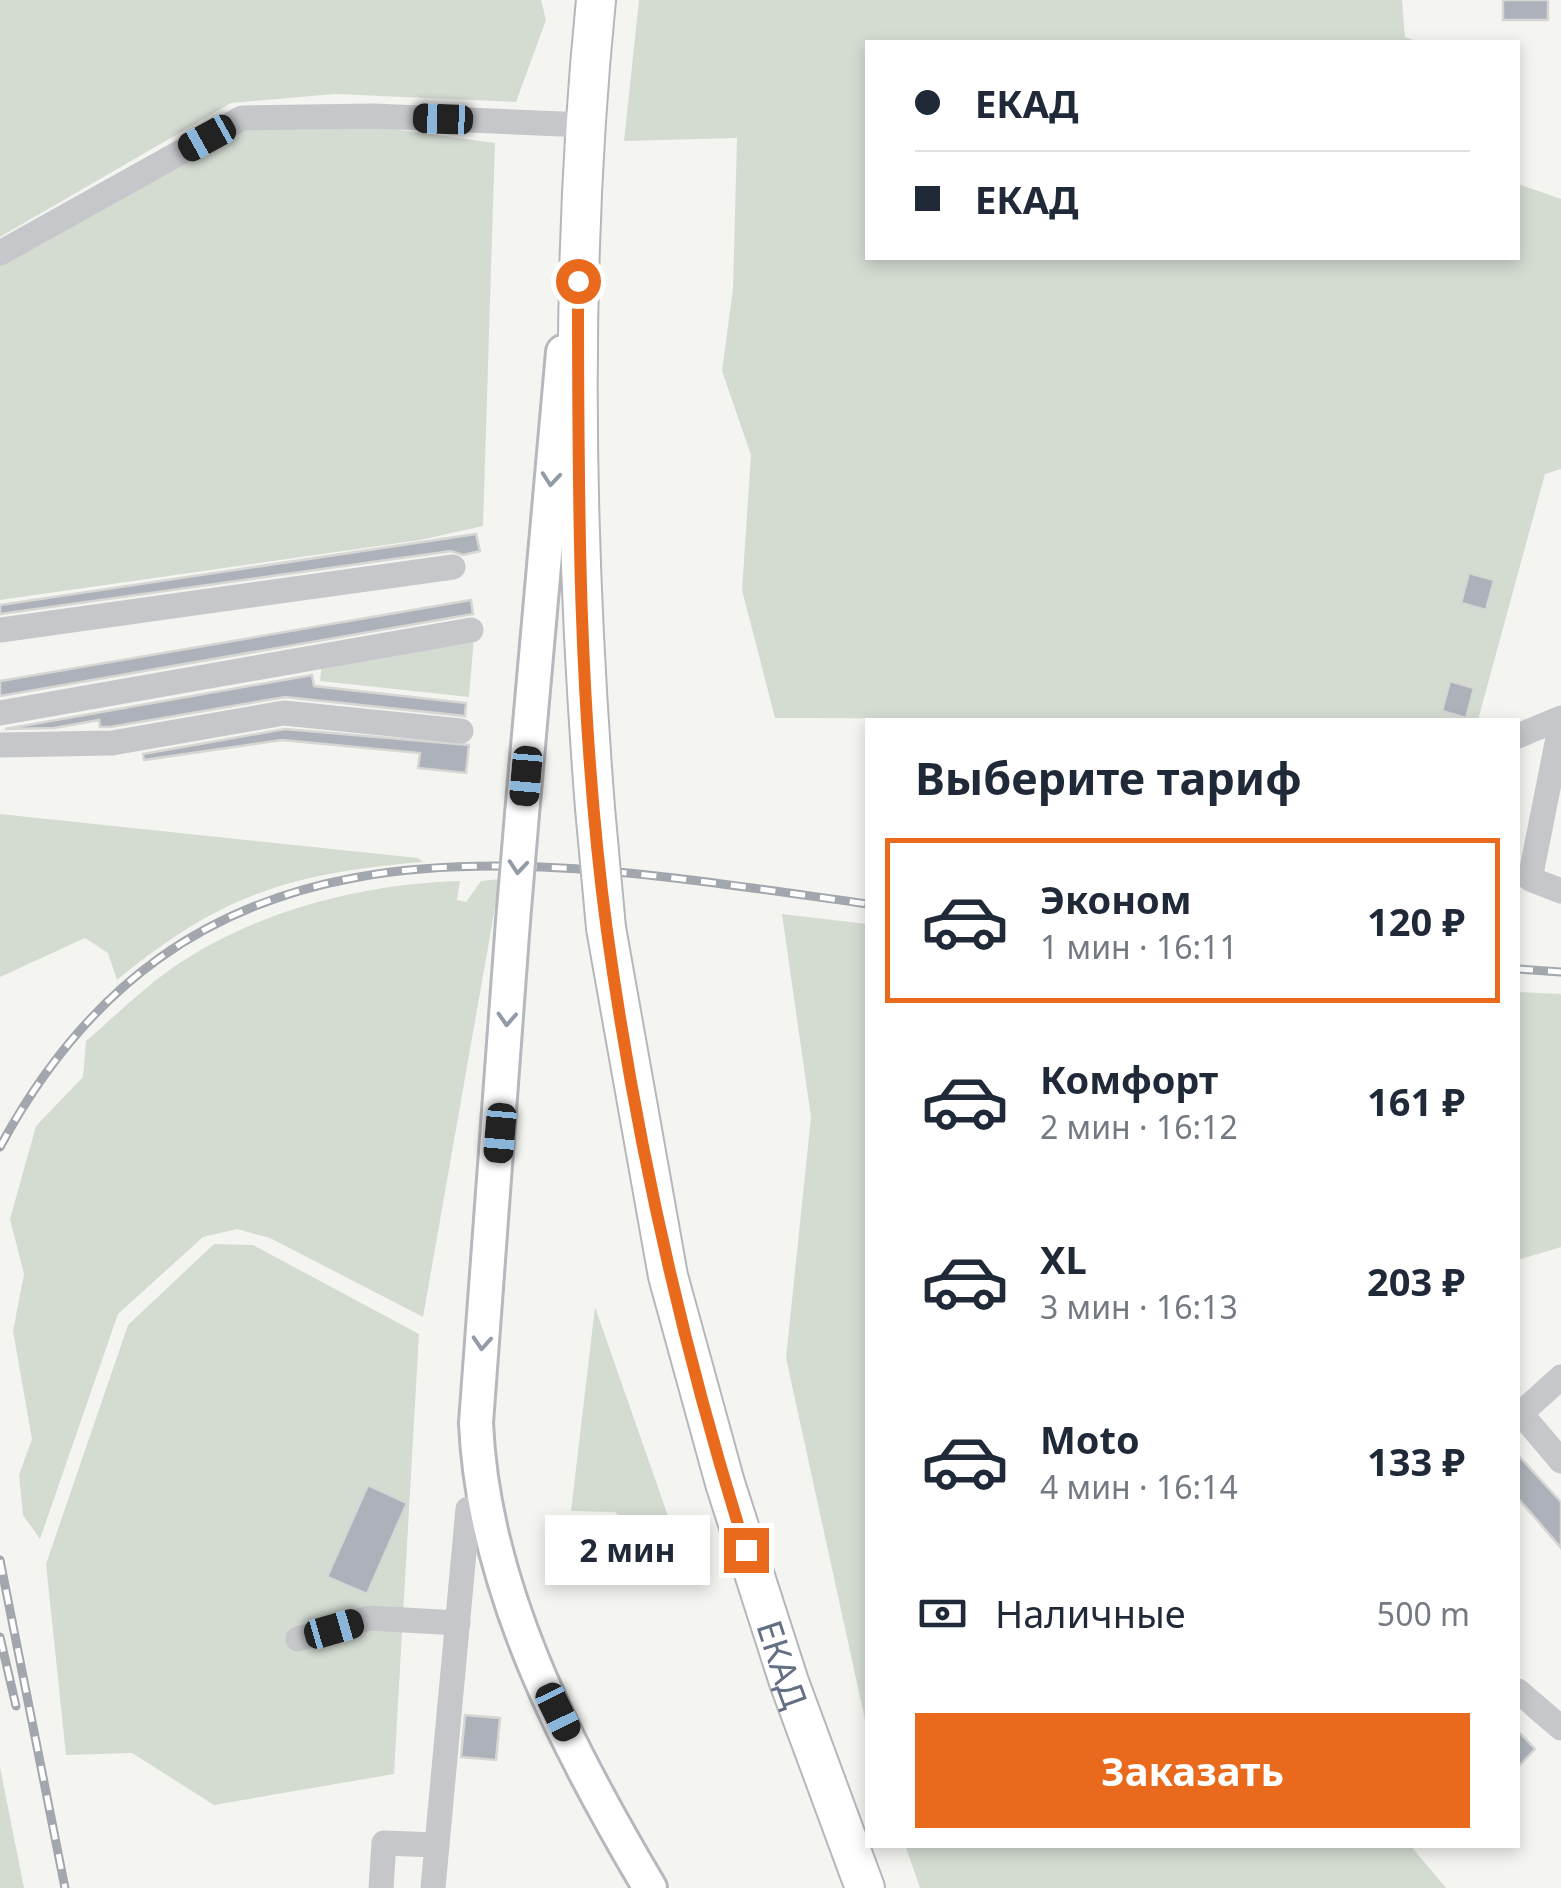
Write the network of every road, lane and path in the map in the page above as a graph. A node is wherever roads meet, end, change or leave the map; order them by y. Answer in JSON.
{"nodes":[{"id":1,"x":596,"y":0,"type":"edge"},
{"id":2,"x":584,"y":125,"type":"junction"},
{"id":3,"x":578,"y":244,"type":"junction"},
{"id":4,"x":0,"y":253,"type":"edge"},
{"id":5,"x":453,"y":567,"type":"dead end"},
{"id":6,"x":0,"y":630,"type":"edge"},
{"id":7,"x":472,"y":630,"type":"dead end"},
{"id":8,"x":0,"y":712,"type":"edge"},
{"id":9,"x":1561,"y":721,"type":"edge"},
{"id":10,"x":462,"y":731,"type":"dead end"},
{"id":11,"x":1520,"y":735,"type":"edge"},
{"id":12,"x":0,"y":745,"type":"edge"},
{"id":13,"x":1561,"y":891,"type":"edge"},
{"id":14,"x":1561,"y":1377,"type":"edge"},
{"id":15,"x":1520,"y":1412,"type":"edge"},
{"id":16,"x":1520,"y":1416,"type":"edge"},
{"id":17,"x":1561,"y":1461,"type":"edge"},
{"id":18,"x":485,"y":1508,"type":"junction"},
{"id":19,"x":458,"y":1623,"type":"junction"},
{"id":20,"x":298,"y":1640,"type":"dead end"},
{"id":21,"x":1520,"y":1693,"type":"edge"},
{"id":22,"x":1561,"y":1728,"type":"edge"},
{"id":23,"x":436,"y":1845,"type":"junction"},
{"id":24,"x":865,"y":1886,"type":"edge"},
{"id":25,"x":381,"y":1888,"type":"edge"},
{"id":26,"x":433,"y":1888,"type":"edge"},
{"id":27,"x":650,"y":1888,"type":"edge"}],
"edges":[{"from":1,"to":2,"type":"highway","name":"ЕКАД"},
{"from":2,"to":3,"type":"highway","name":"ЕКАД"},
{"from":2,"to":4,"type":"street"},
{"from":3,"to":18,"type":"main road","one_way":true,"bridge":true},
{"from":3,"to":24,"type":"highway","name":"ЕКАД","bridge":true},
{"from":5,"to":6,"type":"street"},
{"from":7,"to":8,"type":"street"},
{"from":9,"to":11,"type":"street"},
{"from":9,"to":13,"type":"street"},
{"from":10,"to":12,"type":"street"},
{"from":14,"to":15,"type":"street"},
{"from":16,"to":17,"type":"street"},
{"from":18,"to":19,"type":"street"},
{"from":18,"to":27,"type":"main road"},
{"from":19,"to":20,"type":"street"},
{"from":19,"to":23,"type":"street"},
{"from":21,"to":22,"type":"street"},
{"from":23,"to":25,"type":"street"},
{"from":23,"to":26,"type":"street"}]}
